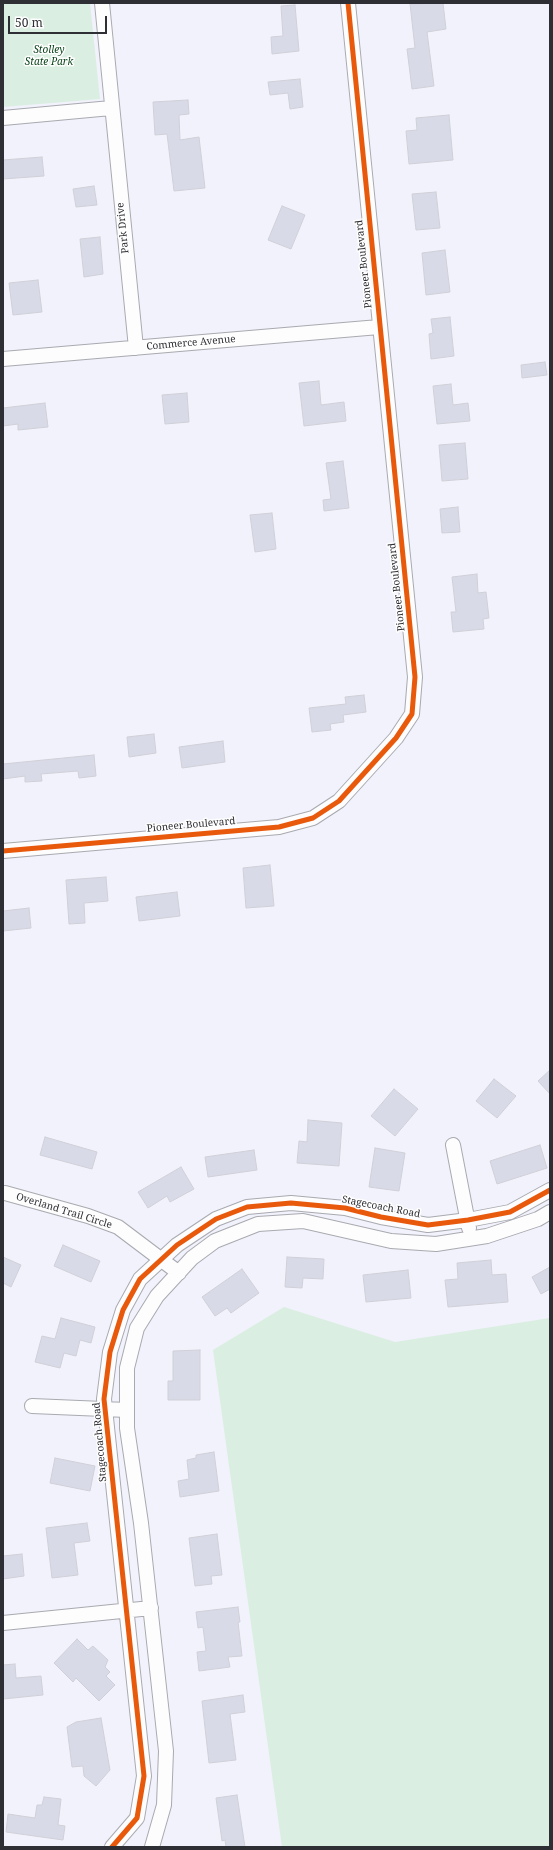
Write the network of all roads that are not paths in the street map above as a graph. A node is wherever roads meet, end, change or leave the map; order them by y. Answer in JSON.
{"nodes":[{"id":1,"x":102,"y":3,"type":"edge"},
{"id":2,"x":348,"y":3,"type":"edge"},
{"id":3,"x":111,"y":108,"type":"junction"},
{"id":4,"x":3,"y":118,"type":"edge"},
{"id":5,"x":379,"y":327,"type":"junction"},
{"id":6,"x":136,"y":348,"type":"junction"},
{"id":7,"x":3,"y":359,"type":"edge"},
{"id":8,"x":3,"y":851,"type":"edge"},
{"id":9,"x":452,"y":1145,"type":"dead end"},
{"id":10,"x":550,"y":1190,"type":"edge"},
{"id":11,"x":5,"y":1193,"type":"dead end"},
{"id":12,"x":550,"y":1212,"type":"edge"},
{"id":13,"x":468,"y":1220,"type":"junction"},
{"id":14,"x":471,"y":1238,"type":"junction"},
{"id":15,"x":161,"y":1259,"type":"junction"},
{"id":16,"x":178,"y":1273,"type":"junction"},
{"id":17,"x":32,"y":1406,"type":"dead end"},
{"id":18,"x":127,"y":1410,"type":"junction"},
{"id":19,"x":105,"y":1411,"type":"junction"},
{"id":20,"x":151,"y":1608,"type":"junction"},
{"id":21,"x":126,"y":1610,"type":"junction"},
{"id":22,"x":3,"y":1623,"type":"edge"},
{"id":23,"x":112,"y":1847,"type":"edge"},
{"id":24,"x":152,"y":1847,"type":"edge"}],
"edges":[{"from":1,"to":3,"type":"street","name":"Park Drive"},
{"from":2,"to":5,"type":"street","name":"Pioneer Boulevard"},
{"from":3,"to":4,"type":"street"},
{"from":3,"to":6,"type":"street","name":"Park Drive"},
{"from":5,"to":6,"type":"street","name":"Commerce Avenue"},
{"from":5,"to":8,"type":"street","name":"Pioneer Boulevard"},
{"from":6,"to":7,"type":"street","name":"Commerce Avenue"},
{"from":9,"to":13,"type":"street"},
{"from":10,"to":13,"type":"street","name":"Stagecoach Road"},
{"from":11,"to":15,"type":"street","name":"Overland Trail Circle"},
{"from":12,"to":14,"type":"street"},
{"from":13,"to":14,"type":"street"},
{"from":13,"to":15,"type":"street","name":"Stagecoach Road"},
{"from":14,"to":16,"type":"street"},
{"from":15,"to":16,"type":"street","name":"Overland Trail Circle"},
{"from":15,"to":19,"type":"street","name":"Stagecoach Road"},
{"from":16,"to":18,"type":"street"},
{"from":17,"to":19,"type":"street"},
{"from":18,"to":19,"type":"street"},
{"from":18,"to":20,"type":"street"},
{"from":19,"to":21,"type":"street","name":"Stagecoach Road"},
{"from":20,"to":21,"type":"street"},
{"from":20,"to":24,"type":"street"},
{"from":21,"to":22,"type":"street"},
{"from":21,"to":23,"type":"street","name":"Stagecoach Road"}]}
